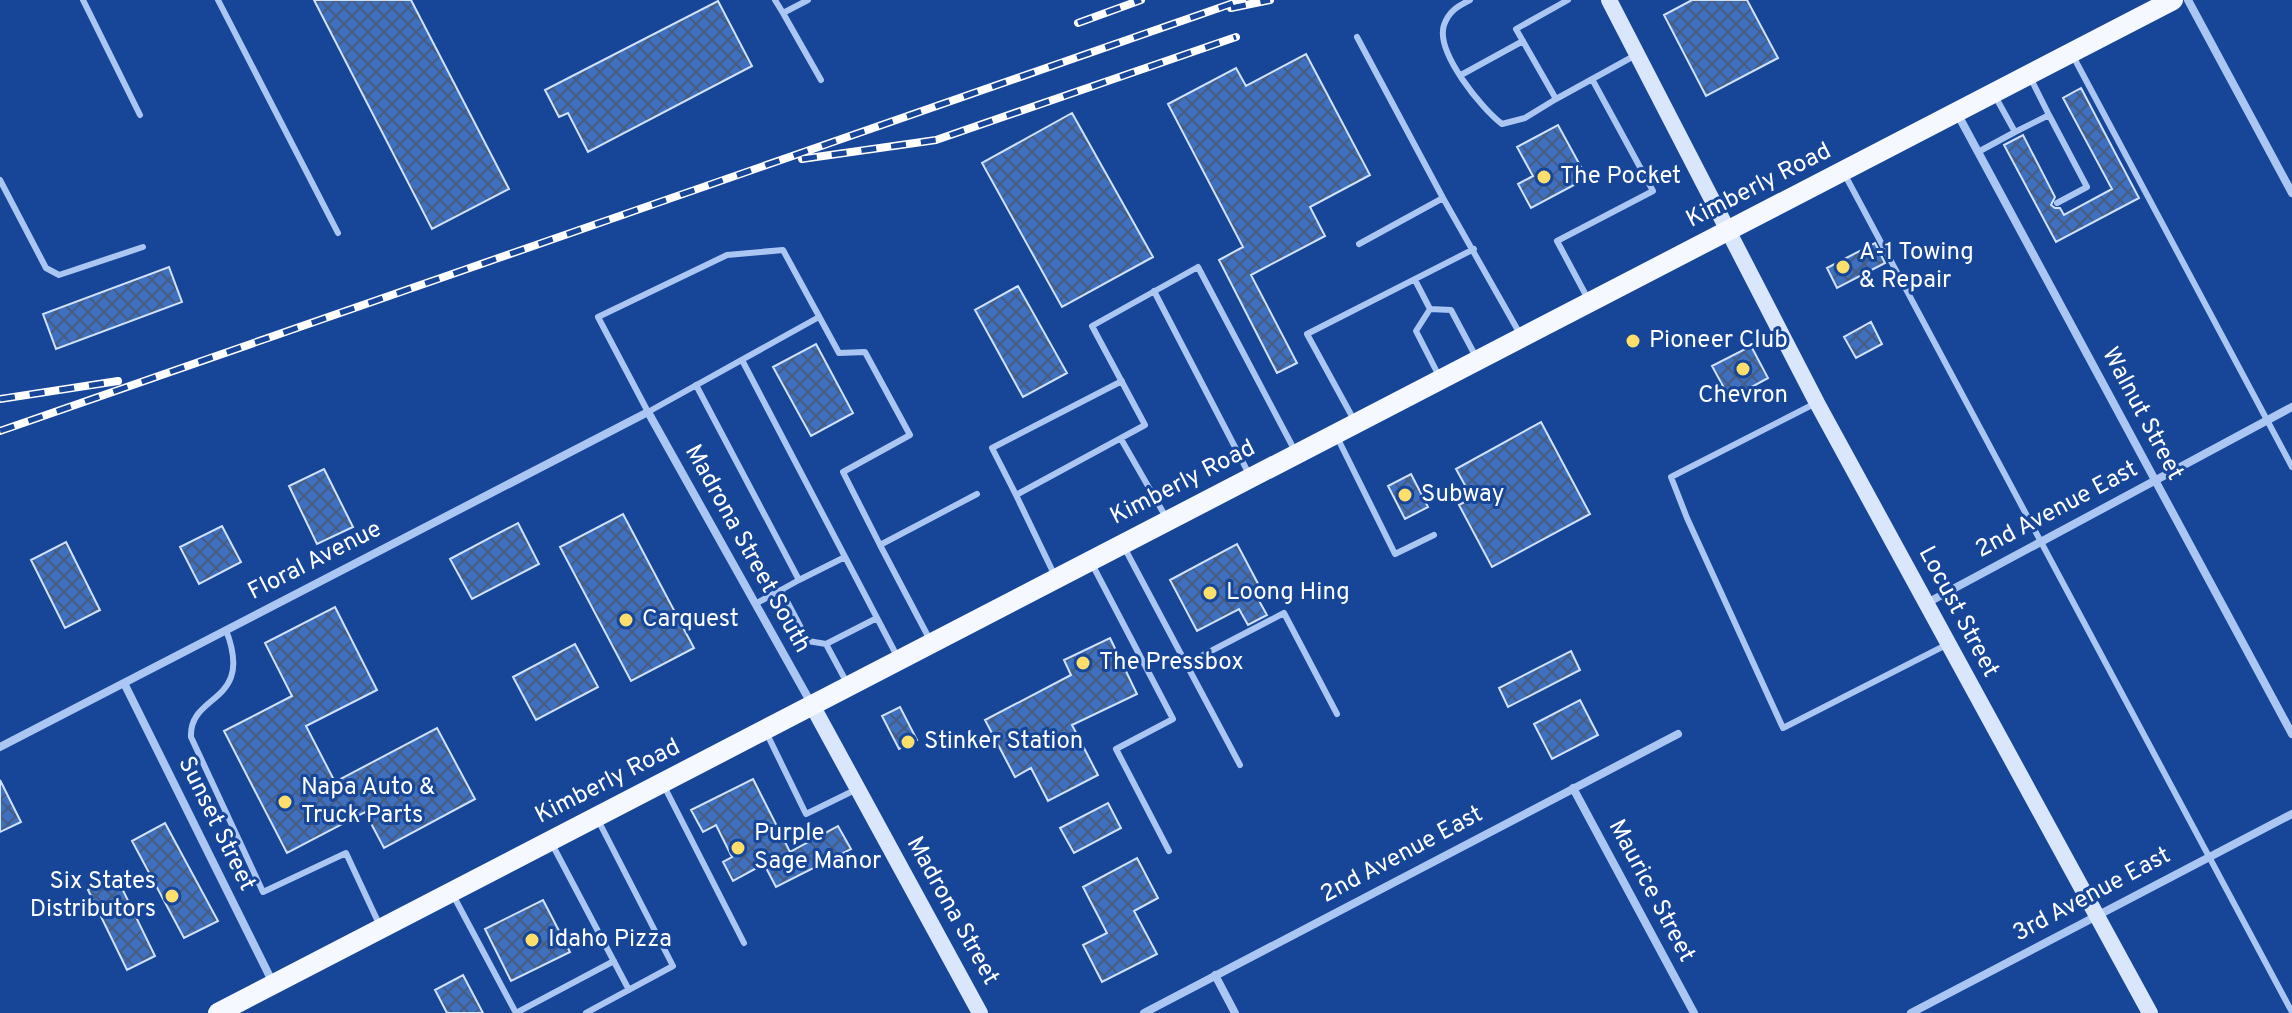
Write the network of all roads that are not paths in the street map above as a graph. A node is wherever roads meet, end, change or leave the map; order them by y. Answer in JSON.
{"nodes":[{"id":1,"x":83,"y":0,"type":"edge"},
{"id":2,"x":218,"y":0,"type":"edge"},
{"id":3,"x":775,"y":0,"type":"edge"},
{"id":4,"x":808,"y":0,"type":"edge"},
{"id":5,"x":1470,"y":0,"type":"edge"},
{"id":6,"x":1544,"y":0,"type":"edge"},
{"id":7,"x":1568,"y":0,"type":"edge"},
{"id":8,"x":1609,"y":0,"type":"edge"},
{"id":9,"x":2173,"y":0,"type":"edge"},
{"id":10,"x":2188,"y":0,"type":"edge"},
{"id":11,"x":1550,"y":10,"type":"junction"},
{"id":12,"x":783,"y":13,"type":"junction"},
{"id":13,"x":1357,"y":37,"type":"dead end"},
{"id":14,"x":1523,"y":41,"type":"junction"},
{"id":15,"x":2071,"y":52,"type":"junction"},
{"id":16,"x":1637,"y":54,"type":"junction"},
{"id":17,"x":1461,"y":75,"type":"junction"},
{"id":18,"x":2029,"y":75,"type":"junction"},
{"id":19,"x":1592,"y":79,"type":"junction"},
{"id":20,"x":821,"y":80,"type":"dead end"},
{"id":21,"x":1993,"y":93,"type":"junction"},
{"id":22,"x":1556,"y":99,"type":"junction"},
{"id":23,"x":1957,"y":112,"type":"junction"},
{"id":24,"x":140,"y":115,"type":"dead end"},
{"id":25,"x":2049,"y":115,"type":"junction"},
{"id":26,"x":2015,"y":132,"type":"junction"},
{"id":27,"x":1978,"y":152,"type":"junction"},
{"id":28,"x":1843,"y":172,"type":"junction"},
{"id":29,"x":0,"y":180,"type":"edge"},
{"id":30,"x":2292,"y":193,"type":"edge"},
{"id":31,"x":1443,"y":198,"type":"junction"},
{"id":32,"x":2057,"y":203,"type":"dead end"},
{"id":33,"x":1729,"y":230,"type":"junction"},
{"id":34,"x":338,"y":233,"type":"dead end"},
{"id":35,"x":1359,"y":244,"type":"dead end"},
{"id":36,"x":143,"y":247,"type":"dead end"},
{"id":37,"x":1474,"y":249,"type":"junction"},
{"id":38,"x":1415,"y":280,"type":"junction"},
{"id":39,"x":1154,"y":291,"type":"junction"},
{"id":40,"x":1590,"y":302,"type":"junction"},
{"id":41,"x":1430,"y":309,"type":"junction"},
{"id":42,"x":819,"y":317,"type":"junction"},
{"id":43,"x":1522,"y":337,"type":"junction"},
{"id":44,"x":742,"y":360,"type":"junction"},
{"id":45,"x":1478,"y":360,"type":"junction"},
{"id":46,"x":1441,"y":379,"type":"junction"},
{"id":47,"x":1122,"y":381,"type":"junction"},
{"id":48,"x":696,"y":385,"type":"junction"},
{"id":49,"x":1817,"y":403,"type":"junction"},
{"id":50,"x":2292,"y":407,"type":"edge"},
{"id":51,"x":648,"y":412,"type":"junction"},
{"id":52,"x":2267,"y":421,"type":"junction"},
{"id":53,"x":1356,"y":423,"type":"junction"},
{"id":54,"x":1336,"y":434,"type":"junction"},
{"id":55,"x":1121,"y":439,"type":"junction"},
{"id":56,"x":1296,"y":454,"type":"junction"},
{"id":57,"x":2292,"y":467,"type":"edge"},
{"id":58,"x":1251,"y":477,"type":"junction"},
{"id":59,"x":2155,"y":480,"type":"junction"},
{"id":60,"x":977,"y":494,"type":"dead end"},
{"id":61,"x":1016,"y":495,"type":"junction"},
{"id":62,"x":1168,"y":520,"type":"junction"},
{"id":63,"x":1434,"y":535,"type":"dead end"},
{"id":64,"x":2041,"y":543,"type":"junction"},
{"id":65,"x":1122,"y":544,"type":"junction"},
{"id":66,"x":880,"y":545,"type":"junction"},
{"id":67,"x":845,"y":557,"type":"junction"},
{"id":68,"x":1090,"y":561,"type":"junction"},
{"id":69,"x":1056,"y":579,"type":"junction"},
{"id":70,"x":799,"y":580,"type":"junction"},
{"id":71,"x":781,"y":590,"type":"junction"},
{"id":72,"x":1926,"y":603,"type":"junction"},
{"id":73,"x":755,"y":604,"type":"junction"},
{"id":74,"x":877,"y":618,"type":"junction"},
{"id":75,"x":226,"y":630,"type":"junction"},
{"id":76,"x":826,"y":644,"type":"junction"},
{"id":77,"x":931,"y":644,"type":"junction"},
{"id":78,"x":1948,"y":644,"type":"junction"},
{"id":79,"x":899,"y":660,"type":"junction"},
{"id":80,"x":1186,"y":664,"type":"junction"},
{"id":81,"x":124,"y":683,"type":"junction"},
{"id":82,"x":849,"y":686,"type":"junction"},
{"id":83,"x":812,"y":705,"type":"junction"},
{"id":84,"x":1337,"y":714,"type":"dead end"},
{"id":85,"x":765,"y":729,"type":"junction"},
{"id":86,"x":1678,"y":734,"type":"dead end"},
{"id":87,"x":2292,"y":734,"type":"edge"},
{"id":88,"x":0,"y":747,"type":"edge"},
{"id":89,"x":1240,"y":765,"type":"dead end"},
{"id":90,"x":662,"y":783,"type":"junction"},
{"id":91,"x":858,"y":788,"type":"junction"},
{"id":92,"x":1573,"y":788,"type":"junction"},
{"id":93,"x":2292,"y":814,"type":"edge"},
{"id":94,"x":597,"y":817,"type":"junction"},
{"id":95,"x":550,"y":841,"type":"junction"},
{"id":96,"x":1169,"y":851,"type":"dead end"},
{"id":97,"x":2208,"y":856,"type":"junction"},
{"id":98,"x":451,"y":892,"type":"junction"},
{"id":99,"x":2098,"y":916,"type":"junction"},
{"id":100,"x":382,"y":928,"type":"junction"},
{"id":101,"x":744,"y":943,"type":"dead end"},
{"id":102,"x":614,"y":961,"type":"junction"},
{"id":103,"x":1215,"y":975,"type":"junction"},
{"id":104,"x":273,"y":984,"type":"junction"},
{"id":105,"x":629,"y":990,"type":"junction"},
{"id":106,"x":2292,"y":1012,"type":"edge"},
{"id":107,"x":218,"y":1013,"type":"edge"},
{"id":108,"x":586,"y":1013,"type":"edge"},
{"id":109,"x":980,"y":1013,"type":"edge"},
{"id":110,"x":1144,"y":1013,"type":"edge"},
{"id":111,"x":1235,"y":1013,"type":"edge"},
{"id":112,"x":1694,"y":1013,"type":"edge"},
{"id":113,"x":1911,"y":1013,"type":"edge"},
{"id":114,"x":2150,"y":1013,"type":"edge"}],
"edges":[{"from":1,"to":24,"type":"lane"},
{"from":2,"to":34,"type":"lane"},
{"from":3,"to":12,"type":"lane"},
{"from":4,"to":12,"type":"lane"},
{"from":5,"to":17,"type":"lane"},
{"from":6,"to":11,"type":"lane"},
{"from":7,"to":11,"type":"lane"},
{"from":8,"to":16,"type":"street","name":"Locust Street"},
{"from":9,"to":15,"type":"main road","name":"Kimberly Road"},
{"from":10,"to":30,"type":"street"},
{"from":11,"to":14,"type":"lane"},
{"from":12,"to":20,"type":"lane"},
{"from":13,"to":31,"type":"lane"},
{"from":14,"to":17,"type":"lane"},
{"from":14,"to":22,"type":"lane"},
{"from":15,"to":18,"type":"main road","name":"Kimberly Road"},
{"from":15,"to":52,"type":"lane"},
{"from":16,"to":19,"type":"lane"},
{"from":16,"to":33,"type":"street","name":"Locust Street"},
{"from":17,"to":22,"type":"lane"},
{"from":18,"to":21,"type":"main road","name":"Kimberly Road"},
{"from":18,"to":25,"type":"lane"},
{"from":19,"to":22,"type":"lane"},
{"from":19,"to":40,"type":"lane"},
{"from":21,"to":23,"type":"main road","name":"Kimberly Road"},
{"from":21,"to":26,"type":"lane"},
{"from":23,"to":27,"type":"street","name":"Walnut Street"},
{"from":23,"to":28,"type":"main road","name":"Kimberly Road"},
{"from":25,"to":26,"type":"lane"},
{"from":25,"to":32,"type":"lane"},
{"from":26,"to":27,"type":"lane"},
{"from":27,"to":59,"type":"street","name":"Walnut Street"},
{"from":28,"to":33,"type":"main road","name":"Kimberly Road"},
{"from":28,"to":64,"type":"lane"},
{"from":29,"to":36,"type":"lane"},
{"from":31,"to":35,"type":"lane"},
{"from":31,"to":37,"type":"lane"},
{"from":33,"to":40,"type":"main road","name":"Kimberly Road"},
{"from":33,"to":49,"type":"street","name":"Locust Street"},
{"from":37,"to":38,"type":"lane"},
{"from":37,"to":43,"type":"lane"},
{"from":38,"to":41,"type":"lane"},
{"from":38,"to":53,"type":"lane"},
{"from":39,"to":47,"type":"lane"},
{"from":39,"to":56,"type":"lane"},
{"from":39,"to":58,"type":"lane"},
{"from":40,"to":43,"type":"main road","name":"Kimberly Road"},
{"from":41,"to":45,"type":"lane"},
{"from":41,"to":46,"type":"lane"},
{"from":42,"to":44,"type":"lane"},
{"from":42,"to":51,"type":"lane"},
{"from":42,"to":66,"type":"lane"},
{"from":43,"to":45,"type":"main road","name":"Kimberly Road"},
{"from":44,"to":48,"type":"lane"},
{"from":44,"to":67,"type":"lane"},
{"from":45,"to":46,"type":"main road","name":"Kimberly Road"},
{"from":46,"to":53,"type":"main road","name":"Kimberly Road"},
{"from":47,"to":55,"type":"lane"},
{"from":47,"to":61,"type":"lane"},
{"from":48,"to":51,"type":"lane"},
{"from":48,"to":70,"type":"lane"},
{"from":49,"to":72,"type":"street","name":"Locust Street"},
{"from":49,"to":78,"type":"lane"},
{"from":50,"to":52,"type":"street","name":"2nd Avenue East"},
{"from":51,"to":73,"type":"street","name":"Madrona Street South"},
{"from":51,"to":75,"type":"street","name":"Floral Avenue"},
{"from":52,"to":57,"type":"lane"},
{"from":52,"to":59,"type":"street","name":"2nd Avenue East"},
{"from":53,"to":54,"type":"main road","name":"Kimberly Road"},
{"from":54,"to":56,"type":"main road","name":"Kimberly Road"},
{"from":54,"to":63,"type":"lane"},
{"from":55,"to":61,"type":"lane"},
{"from":55,"to":62,"type":"lane"},
{"from":56,"to":58,"type":"main road","name":"Kimberly Road"},
{"from":58,"to":62,"type":"main road","name":"Kimberly Road"},
{"from":59,"to":64,"type":"street","name":"2nd Avenue East"},
{"from":59,"to":87,"type":"street","name":"Walnut Street"},
{"from":60,"to":66,"type":"lane"},
{"from":61,"to":69,"type":"lane"},
{"from":62,"to":65,"type":"main road","name":"Kimberly Road"},
{"from":64,"to":72,"type":"street","name":"2nd Avenue East"},
{"from":64,"to":97,"type":"lane"},
{"from":65,"to":68,"type":"main road","name":"Kimberly Road"},
{"from":65,"to":80,"type":"lane"},
{"from":66,"to":77,"type":"lane"},
{"from":67,"to":70,"type":"lane"},
{"from":67,"to":74,"type":"lane"},
{"from":68,"to":69,"type":"main road","name":"Kimberly Road"},
{"from":68,"to":96,"type":"lane"},
{"from":69,"to":77,"type":"main road","name":"Kimberly Road"},
{"from":70,"to":71,"type":"lane"},
{"from":71,"to":73,"type":"lane"},
{"from":71,"to":76,"type":"lane"},
{"from":72,"to":78,"type":"street","name":"Locust Street"},
{"from":73,"to":83,"type":"street","name":"Madrona Street South"},
{"from":74,"to":76,"type":"lane"},
{"from":74,"to":79,"type":"lane"},
{"from":75,"to":81,"type":"street","name":"Floral Avenue"},
{"from":75,"to":100,"type":"lane"},
{"from":76,"to":82,"type":"lane"},
{"from":77,"to":79,"type":"main road","name":"Kimberly Road"},
{"from":78,"to":99,"type":"street","name":"Locust Street"},
{"from":79,"to":82,"type":"main road","name":"Kimberly Road"},
{"from":80,"to":84,"type":"lane"},
{"from":80,"to":89,"type":"lane"},
{"from":81,"to":88,"type":"street","name":"Floral Avenue"},
{"from":81,"to":104,"type":"street","name":"Sunset Street"},
{"from":82,"to":83,"type":"main road","name":"Kimberly Road"},
{"from":83,"to":85,"type":"main road","name":"Kimberly Road"},
{"from":83,"to":91,"type":"street","name":"Madrona Street"},
{"from":85,"to":90,"type":"main road","name":"Kimberly Road"},
{"from":85,"to":91,"type":"lane"},
{"from":86,"to":92,"type":"street","name":"2nd Avenue East"},
{"from":90,"to":94,"type":"main road","name":"Kimberly Road"},
{"from":90,"to":101,"type":"lane"},
{"from":91,"to":109,"type":"street","name":"Madrona Street"},
{"from":92,"to":103,"type":"street","name":"2nd Avenue East"},
{"from":92,"to":112,"type":"street","name":"Maurice Street"},
{"from":93,"to":97,"type":"street","name":"3rd Avenue East"},
{"from":94,"to":95,"type":"main road","name":"Kimberly Road"},
{"from":94,"to":105,"type":"lane"},
{"from":95,"to":98,"type":"main road","name":"Kimberly Road"},
{"from":95,"to":102,"type":"lane"},
{"from":97,"to":99,"type":"street","name":"3rd Avenue East"},
{"from":97,"to":106,"type":"lane"},
{"from":98,"to":100,"type":"main road","name":"Kimberly Road"},
{"from":98,"to":102,"type":"lane"},
{"from":99,"to":113,"type":"street","name":"3rd Avenue East"},
{"from":99,"to":114,"type":"street","name":"Locust Street"},
{"from":100,"to":104,"type":"main road","name":"Kimberly Road"},
{"from":102,"to":105,"type":"lane"},
{"from":103,"to":110,"type":"street","name":"2nd Avenue East"},
{"from":103,"to":111,"type":"street"},
{"from":104,"to":107,"type":"main road","name":"Kimberly Road"},
{"from":105,"to":108,"type":"lane"}]}
